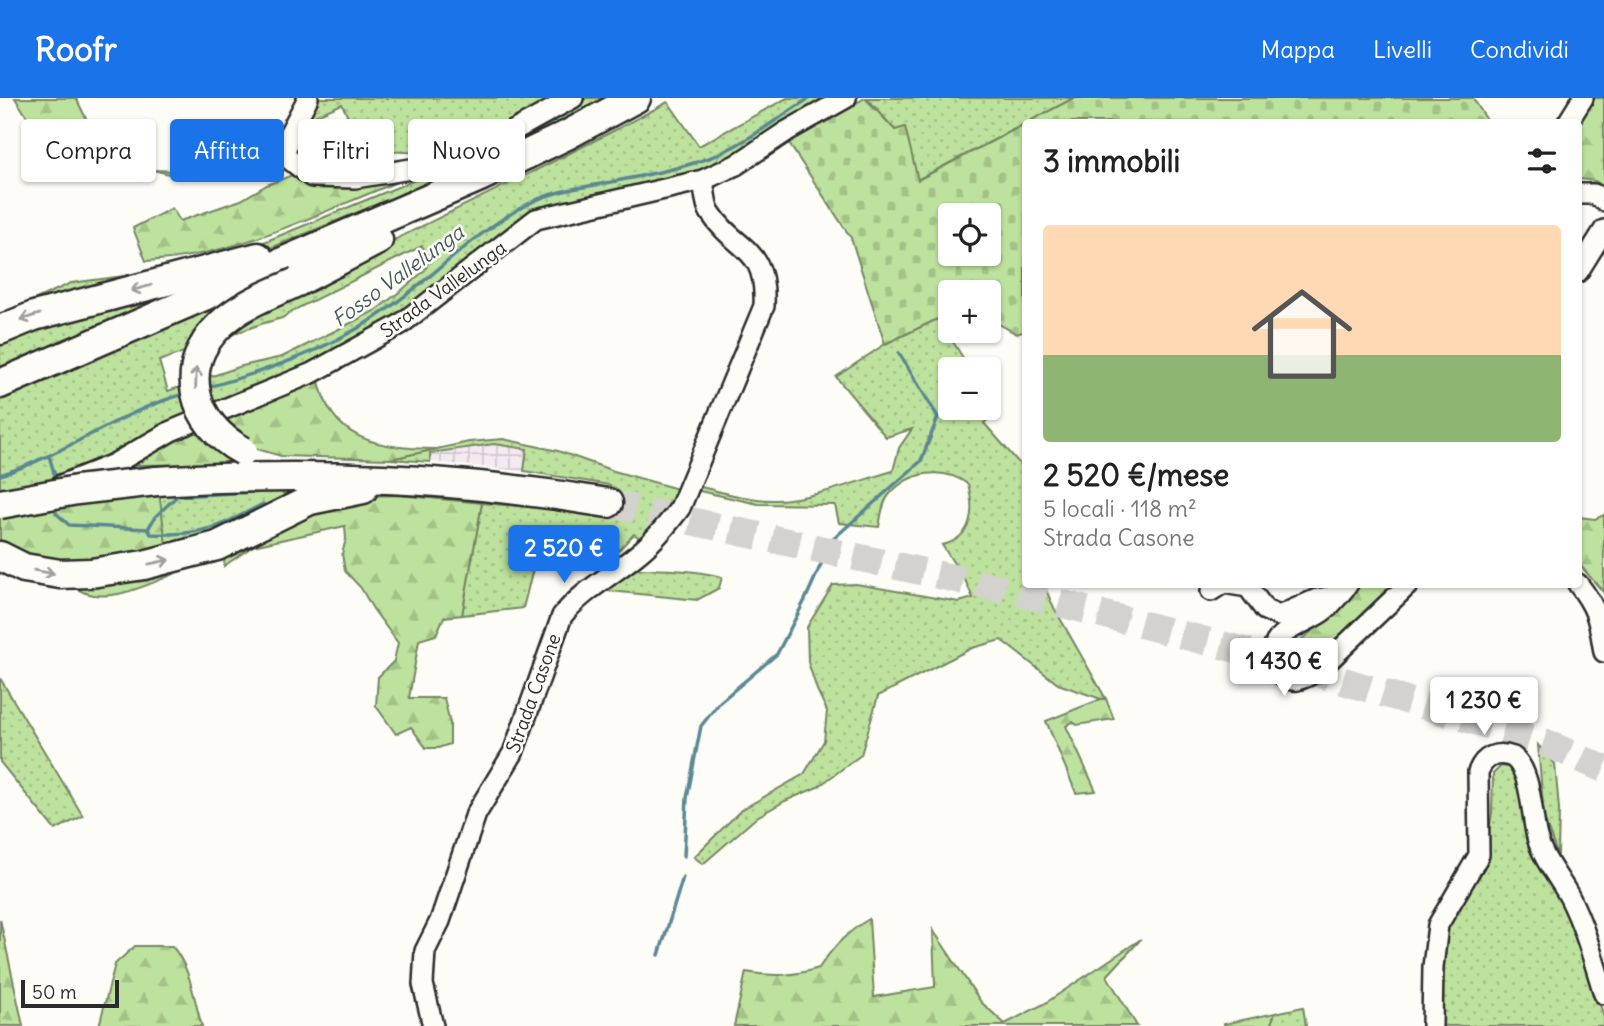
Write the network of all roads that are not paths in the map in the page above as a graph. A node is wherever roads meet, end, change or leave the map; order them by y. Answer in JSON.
{"nodes":[{"id":1,"x":308,"y":98,"type":"edge"},
{"id":2,"x":572,"y":98,"type":"edge"},
{"id":3,"x":636,"y":98,"type":"edge"},
{"id":4,"x":846,"y":98,"type":"edge"},
{"id":5,"x":1583,"y":98,"type":"edge"},
{"id":6,"x":1571,"y":119,"type":"edge"},
{"id":7,"x":528,"y":155,"type":"junction"},
{"id":8,"x":704,"y":180,"type":"junction"},
{"id":9,"x":1582,"y":194,"type":"edge"},
{"id":10,"x":1604,"y":201,"type":"edge"},
{"id":11,"x":1604,"y":230,"type":"edge"},
{"id":12,"x":333,"y":240,"type":"junction"},
{"id":13,"x":1582,"y":266,"type":"edge"},
{"id":14,"x":0,"y":330,"type":"edge"},
{"id":15,"x":0,"y":384,"type":"edge"},
{"id":16,"x":374,"y":477,"type":"junction"},
{"id":17,"x":422,"y":480,"type":"junction"},
{"id":18,"x":608,"y":503,"type":"tunnel mouth"},
{"id":19,"x":0,"y":505,"type":"edge"},
{"id":20,"x":0,"y":556,"type":"edge"},
{"id":21,"x":1249,"y":588,"type":"edge"},
{"id":22,"x":1405,"y":588,"type":"edge"},
{"id":23,"x":1581,"y":588,"type":"edge"},
{"id":24,"x":1344,"y":590,"type":"edge"},
{"id":25,"x":1604,"y":652,"type":"edge"},
{"id":26,"x":1604,"y":994,"type":"edge"},
{"id":27,"x":433,"y":1026,"type":"edge"},
{"id":28,"x":1432,"y":1026,"type":"edge"}],
"edges":[{"from":1,"to":2,"type":"street"},
{"from":3,"to":7,"type":"highway"},
{"from":4,"to":8,"type":"street","name":"Strada Vallelunga"},
{"from":5,"to":6,"type":"street"},
{"from":7,"to":12,"type":"highway"},
{"from":16,"to":7,"type":"highway","one_way":true,"bridge":true},
{"from":8,"to":19,"type":"street","name":"Strada Vallelunga"},
{"from":8,"to":27,"type":"street","name":"Strada Casone"},
{"from":9,"to":10,"type":"street"},
{"from":11,"to":13,"type":"street"},
{"from":12,"to":14,"type":"highway","one_way":true},
{"from":12,"to":15,"type":"highway"},
{"from":16,"to":17,"type":"highway"},
{"from":16,"to":19,"type":"highway","bridge":true},
{"from":17,"to":18,"type":"highway"},
{"from":20,"to":17,"type":"highway","one_way":true},
{"from":21,"to":24,"type":"street"},
{"from":22,"to":24,"type":"street"},
{"from":23,"to":25,"type":"street"},
{"from":26,"to":28,"type":"street"}]}
